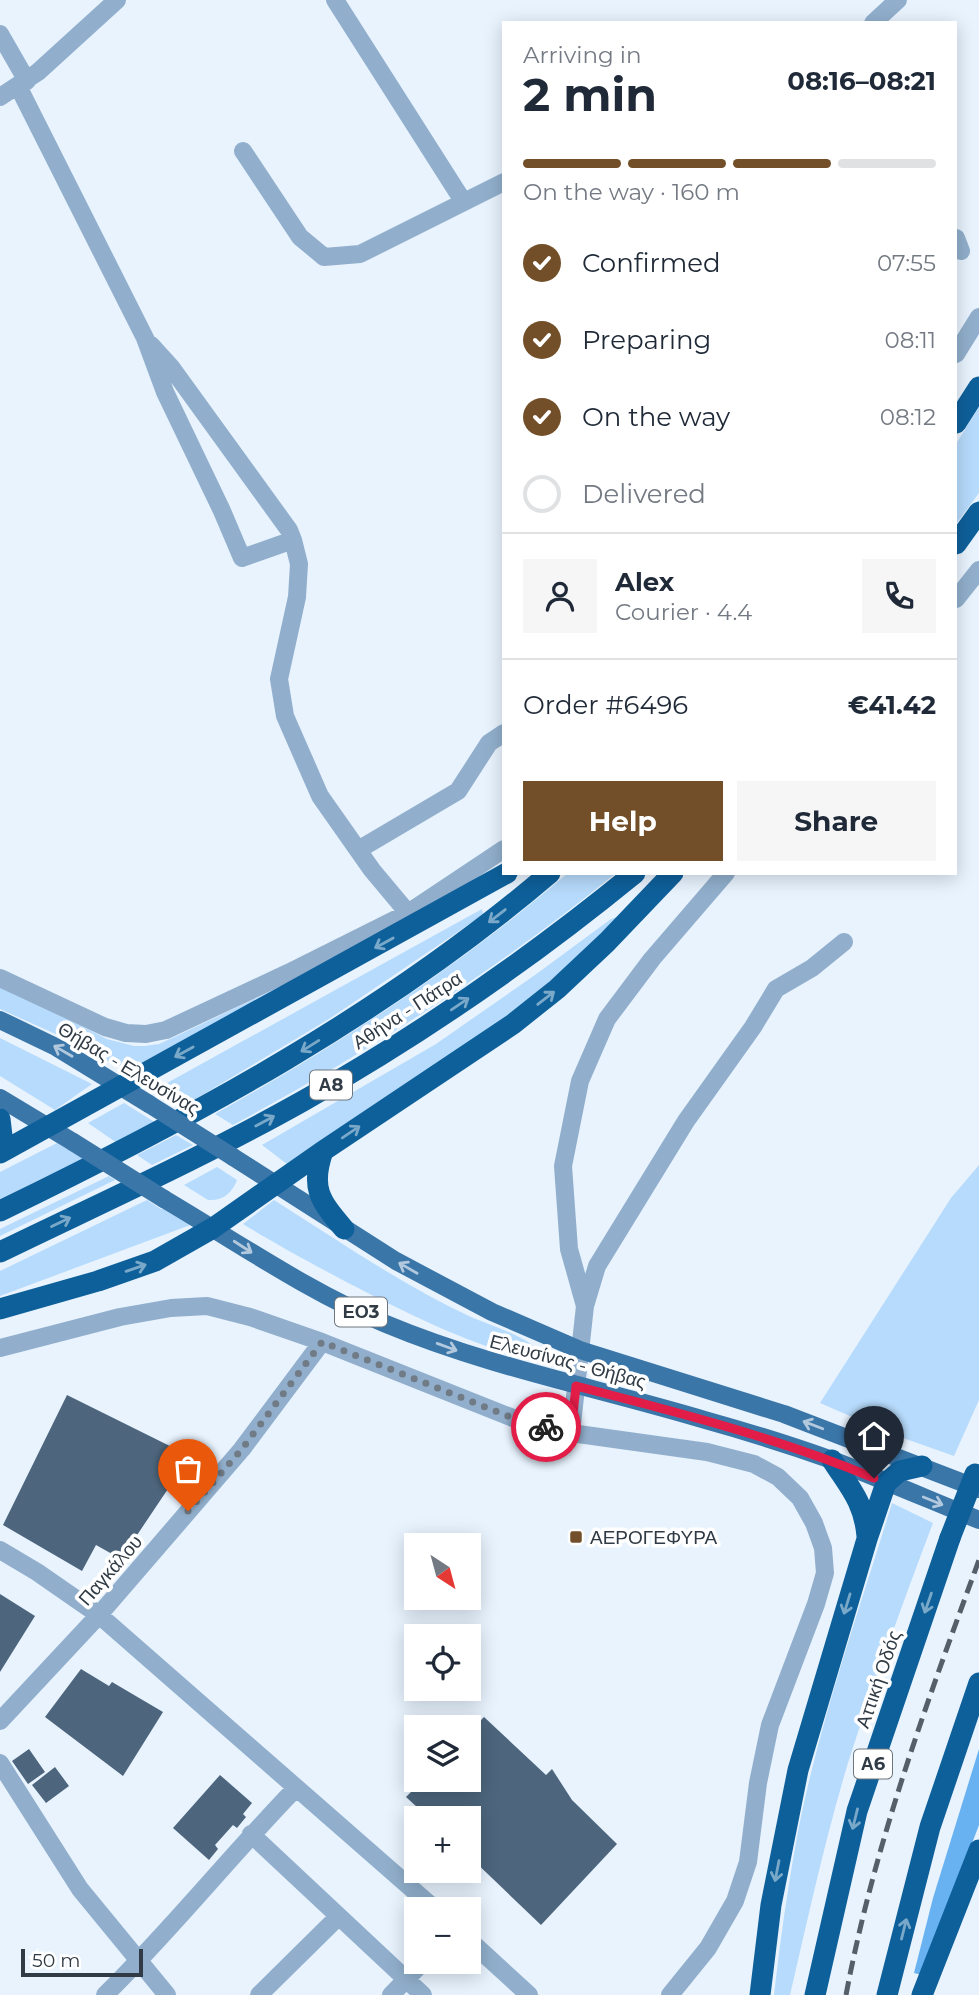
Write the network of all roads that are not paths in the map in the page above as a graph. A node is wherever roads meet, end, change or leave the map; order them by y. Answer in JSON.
{"nodes":[{"id":1,"x":117,"y":0,"type":"edge"},
{"id":2,"x":335,"y":0,"type":"edge"},
{"id":3,"x":898,"y":0,"type":"edge"},
{"id":4,"x":875,"y":21,"type":"edge"},
{"id":5,"x":0,"y":34,"type":"edge"},
{"id":6,"x":22,"y":84,"type":"junction"},
{"id":7,"x":0,"y":97,"type":"edge"},
{"id":8,"x":243,"y":151,"type":"dead end"},
{"id":9,"x":502,"y":183,"type":"edge"},
{"id":10,"x":463,"y":201,"type":"junction"},
{"id":11,"x":979,"y":317,"type":"edge"},
{"id":12,"x":145,"y":338,"type":"junction"},
{"id":13,"x":957,"y":352,"type":"edge"},
{"id":14,"x":979,"y":387,"type":"edge"},
{"id":15,"x":957,"y":421,"type":"edge"},
{"id":16,"x":979,"y":512,"type":"edge"},
{"id":17,"x":293,"y":540,"type":"junction"},
{"id":18,"x":957,"y":543,"type":"edge"},
{"id":19,"x":979,"y":570,"type":"edge"},
{"id":20,"x":957,"y":598,"type":"edge"},
{"id":21,"x":502,"y":734,"type":"edge"},
{"id":22,"x":358,"y":850,"type":"junction"},
{"id":23,"x":502,"y":850,"type":"edge"},
{"id":24,"x":503,"y":875,"type":"edge"},
{"id":25,"x":547,"y":875,"type":"edge"},
{"id":26,"x":632,"y":875,"type":"edge"},
{"id":27,"x":671,"y":875,"type":"edge"},
{"id":28,"x":724,"y":875,"type":"edge"},
{"id":29,"x":408,"y":913,"type":"junction"},
{"id":30,"x":844,"y":942,"type":"dead end"},
{"id":31,"x":0,"y":978,"type":"edge"},
{"id":32,"x":0,"y":1020,"type":"edge"},
{"id":33,"x":121,"y":1086,"type":"junction"},
{"id":34,"x":0,"y":1098,"type":"edge"},
{"id":35,"x":0,"y":1119,"type":"edge"},
{"id":36,"x":50,"y":1127,"type":"junction"},
{"id":37,"x":0,"y":1144,"type":"edge"},
{"id":38,"x":323,"y":1151,"type":"junction"},
{"id":39,"x":0,"y":1153,"type":"edge"},
{"id":40,"x":233,"y":1157,"type":"joint"},
{"id":41,"x":275,"y":1184,"type":"junction"},
{"id":42,"x":0,"y":1211,"type":"edge"},
{"id":43,"x":213,"y":1228,"type":"junction"},
{"id":44,"x":345,"y":1229,"type":"junction"},
{"id":45,"x":0,"y":1252,"type":"edge"},
{"id":46,"x":585,"y":1307,"type":"junction"},
{"id":47,"x":0,"y":1309,"type":"edge"},
{"id":48,"x":322,"y":1342,"type":"junction"},
{"id":49,"x":0,"y":1348,"type":"edge"},
{"id":50,"x":580,"y":1350,"type":"junction"},
{"id":51,"x":576,"y":1386,"type":"junction"},
{"id":52,"x":571,"y":1433,"type":"junction"},
{"id":53,"x":832,"y":1460,"type":"junction"},
{"id":54,"x":922,"y":1466,"type":"junction"},
{"id":55,"x":978,"y":1475,"type":"edge"},
{"id":56,"x":886,"y":1483,"type":"junction"},
{"id":57,"x":979,"y":1520,"type":"edge"},
{"id":58,"x":867,"y":1539,"type":"junction"},
{"id":59,"x":0,"y":1549,"type":"edge"},
{"id":60,"x":99,"y":1615,"type":"junction"},
{"id":61,"x":979,"y":1683,"type":"edge"},
{"id":62,"x":0,"y":1721,"type":"edge"},
{"id":63,"x":0,"y":1763,"type":"edge"},
{"id":64,"x":296,"y":1788,"type":"junction"},
{"id":65,"x":251,"y":1834,"type":"junction"},
{"id":66,"x":979,"y":1850,"type":"edge"},
{"id":67,"x":421,"y":1897,"type":"edge"},
{"id":68,"x":338,"y":1917,"type":"junction"},
{"id":69,"x":481,"y":1951,"type":"edge"},
{"id":70,"x":140,"y":1960,"type":"junction"},
{"id":71,"x":411,"y":1974,"type":"edge"},
{"id":72,"x":406,"y":1979,"type":"junction"},
{"id":73,"x":105,"y":1995,"type":"edge"},
{"id":74,"x":167,"y":1995,"type":"edge"},
{"id":75,"x":259,"y":1995,"type":"edge"},
{"id":76,"x":391,"y":1995,"type":"edge"},
{"id":77,"x":423,"y":1995,"type":"edge"},
{"id":78,"x":529,"y":1995,"type":"edge"},
{"id":79,"x":670,"y":1995,"type":"edge"},
{"id":80,"x":760,"y":1995,"type":"edge"},
{"id":81,"x":815,"y":1995,"type":"edge"},
{"id":82,"x":887,"y":1995,"type":"edge"},
{"id":83,"x":922,"y":1995,"type":"edge"}],
"edges":[{"from":1,"to":6,"type":"street"},
{"from":2,"to":10,"type":"street"},
{"from":3,"to":4,"type":"street"},
{"from":5,"to":6,"type":"street"},
{"from":6,"to":7,"type":"street"},
{"from":6,"to":12,"type":"street"},
{"from":8,"to":10,"type":"street"},
{"from":9,"to":10,"type":"street"},
{"from":11,"to":13,"type":"street"},
{"from":12,"to":17,"type":"street"},
{"from":12,"to":17,"type":"street"},
{"from":14,"to":15,"type":"highway"},
{"from":16,"to":18,"type":"highway"},
{"from":17,"to":22,"type":"street"},
{"from":19,"to":20,"type":"street"},
{"from":21,"to":22,"type":"street"},
{"from":22,"to":29,"type":"street"},
{"from":23,"to":29,"type":"street"},
{"from":24,"to":33,"type":"highway","one_way":true},
{"from":25,"to":42,"type":"highway","name":"Αθήνα - Πάτρα","number":"Α8","one_way":true},
{"from":45,"to":26,"type":"highway","name":"Αθήνα - Πάτρα","number":"Α8","one_way":true},
{"from":38,"to":27,"type":"highway","one_way":true},
{"from":28,"to":46,"type":"street"},
{"from":29,"to":31,"type":"street"},
{"from":30,"to":46,"type":"street"},
{"from":33,"to":32,"type":"main road","name":"Θήβας - Ελευσίνας","one_way":true},
{"from":33,"to":36,"type":"highway"},
{"from":33,"to":40,"type":"main road","name":"Θήβας - Ελευσίνας","bridge":true},
{"from":34,"to":36,"type":"main road","number":"ΕΟ3"},
{"from":35,"to":37,"type":"highway"},
{"from":36,"to":39,"type":"highway"},
{"from":36,"to":43,"type":"main road","name":"Ελευσίνας - Θήβας","number":"ΕΟ3","bridge":true},
{"from":38,"to":41,"type":"highway"},
{"from":38,"to":44,"type":"highway"},
{"from":40,"to":41,"type":"main road","name":"Ελευσίνας - Θήβας"},
{"from":41,"to":43,"type":"highway"},
{"from":41,"to":44,"type":"main road","name":"Ελευσίνας - Θήβας"},
{"from":47,"to":43,"type":"highway","one_way":true},
{"from":43,"to":51,"type":"main road","name":"Ελευσίνας - Θήβας","number":"ΕΟ3","one_way":true},
{"from":50,"to":44,"type":"main road","name":"Ελευσίνας - Θήβας","one_way":true},
{"from":46,"to":50,"type":"street"},
{"from":48,"to":49,"type":"street"},
{"from":48,"to":52,"type":"street"},
{"from":48,"to":60,"type":"street","name":"Παγκάλου"},
{"from":50,"to":51,"type":"street"},
{"from":54,"to":50,"type":"main road","name":"Ελευσίνας - Θήβας","one_way":true},
{"from":51,"to":52,"type":"street"},
{"from":51,"to":53,"type":"main road","name":"Ελευσίνας - Θήβας","number":"ΕΟ3"},
{"from":52,"to":79,"type":"street"},
{"from":53,"to":56,"type":"main road","name":"Ελευσίνας - Θήβας","number":"ΕΟ3"},
{"from":53,"to":58,"type":"highway"},
{"from":54,"to":55,"type":"main road","name":"Ελευσίνας - Θήβας"},
{"from":54,"to":56,"type":"highway"},
{"from":55,"to":81,"type":"highway","name":"Αττική Οδός","number":"Α6","one_way":true,"bridge":true},
{"from":56,"to":57,"type":"main road","name":"Ελευσίνας - Θήβας","number":"ΕΟ3","one_way":true},
{"from":56,"to":58,"type":"highway"},
{"from":58,"to":80,"type":"highway","one_way":true},
{"from":59,"to":60,"type":"street"},
{"from":60,"to":62,"type":"street","name":"Παγκάλου"},
{"from":60,"to":64,"type":"street"},
{"from":82,"to":61,"type":"highway","one_way":true},
{"from":63,"to":70,"type":"street"},
{"from":64,"to":65,"type":"street"},
{"from":64,"to":67,"type":"street"},
{"from":65,"to":68,"type":"street"},
{"from":65,"to":70,"type":"street"},
{"from":66,"to":83,"type":"highway"},
{"from":68,"to":72,"type":"street"},
{"from":68,"to":75,"type":"street"},
{"from":69,"to":78,"type":"street"},
{"from":70,"to":73,"type":"street"},
{"from":70,"to":74,"type":"street"},
{"from":71,"to":72,"type":"street"},
{"from":72,"to":76,"type":"street"},
{"from":72,"to":77,"type":"street"}]}
